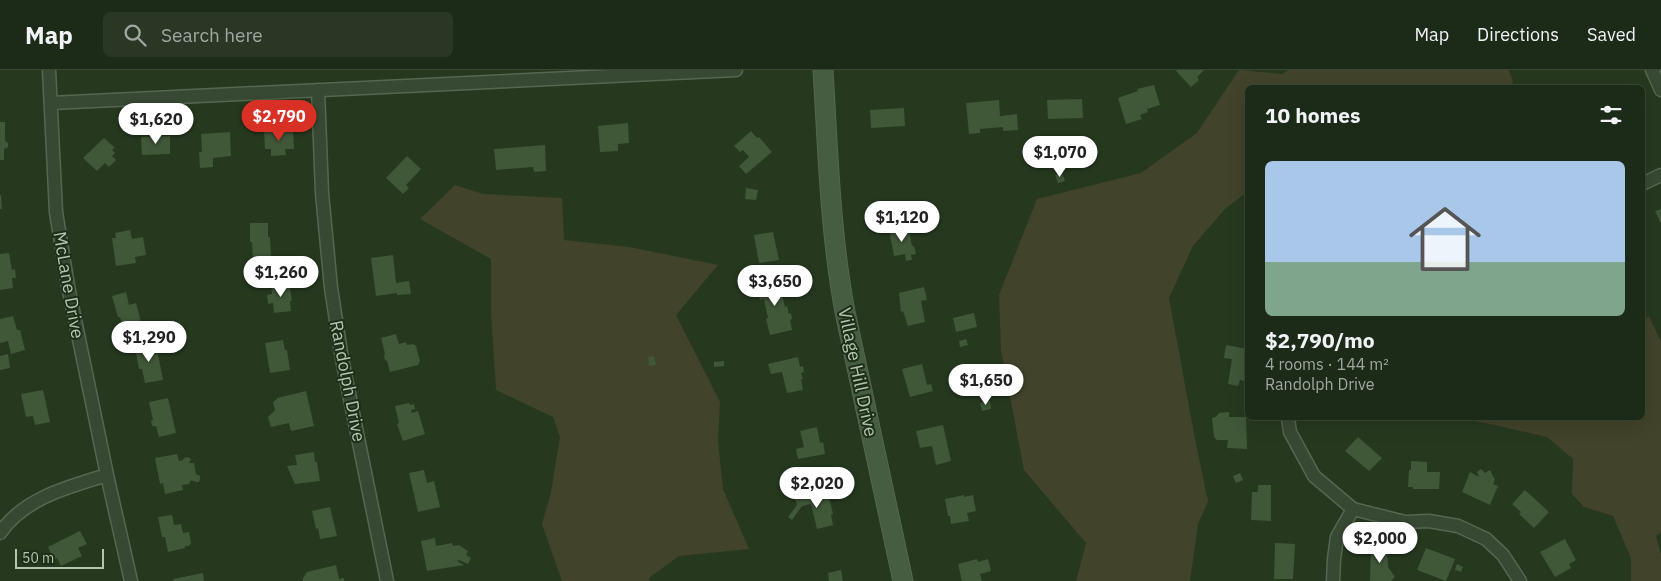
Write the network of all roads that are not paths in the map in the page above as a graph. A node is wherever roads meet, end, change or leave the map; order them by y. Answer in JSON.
{"nodes":[{"id":1,"x":49,"y":70,"type":"edge"},
{"id":2,"x":736,"y":70,"type":"edge"},
{"id":3,"x":823,"y":70,"type":"edge"},
{"id":4,"x":1652,"y":70,"type":"edge"},
{"id":5,"x":318,"y":90,"type":"junction"},
{"id":6,"x":1661,"y":90,"type":"edge"},
{"id":7,"x":51,"y":103,"type":"junction"},
{"id":8,"x":1661,"y":175,"type":"edge"},
{"id":9,"x":1645,"y":183,"type":"edge"},
{"id":10,"x":1288,"y":420,"type":"edge"},
{"id":11,"x":107,"y":475,"type":"junction"},
{"id":12,"x":1352,"y":509,"type":"junction"},
{"id":13,"x":0,"y":533,"type":"edge"},
{"id":14,"x":131,"y":581,"type":"edge"},
{"id":15,"x":387,"y":581,"type":"edge"},
{"id":16,"x":903,"y":581,"type":"edge"},
{"id":17,"x":1333,"y":581,"type":"edge"},
{"id":18,"x":1520,"y":581,"type":"edge"}],
"edges":[{"from":1,"to":7,"type":"street","name":"McLane Drive"},
{"from":2,"to":5,"type":"street"},
{"from":3,"to":16,"type":"street","name":"Village Hill Drive"},
{"from":4,"to":6,"type":"street"},
{"from":5,"to":7,"type":"street"},
{"from":5,"to":15,"type":"street","name":"Randolph Drive"},
{"from":7,"to":11,"type":"street","name":"McLane Drive"},
{"from":8,"to":9,"type":"street"},
{"from":10,"to":12,"type":"street"},
{"from":11,"to":13,"type":"street"},
{"from":11,"to":14,"type":"street","name":"McLane Drive"},
{"from":12,"to":17,"type":"street"},
{"from":12,"to":18,"type":"street"}]}
